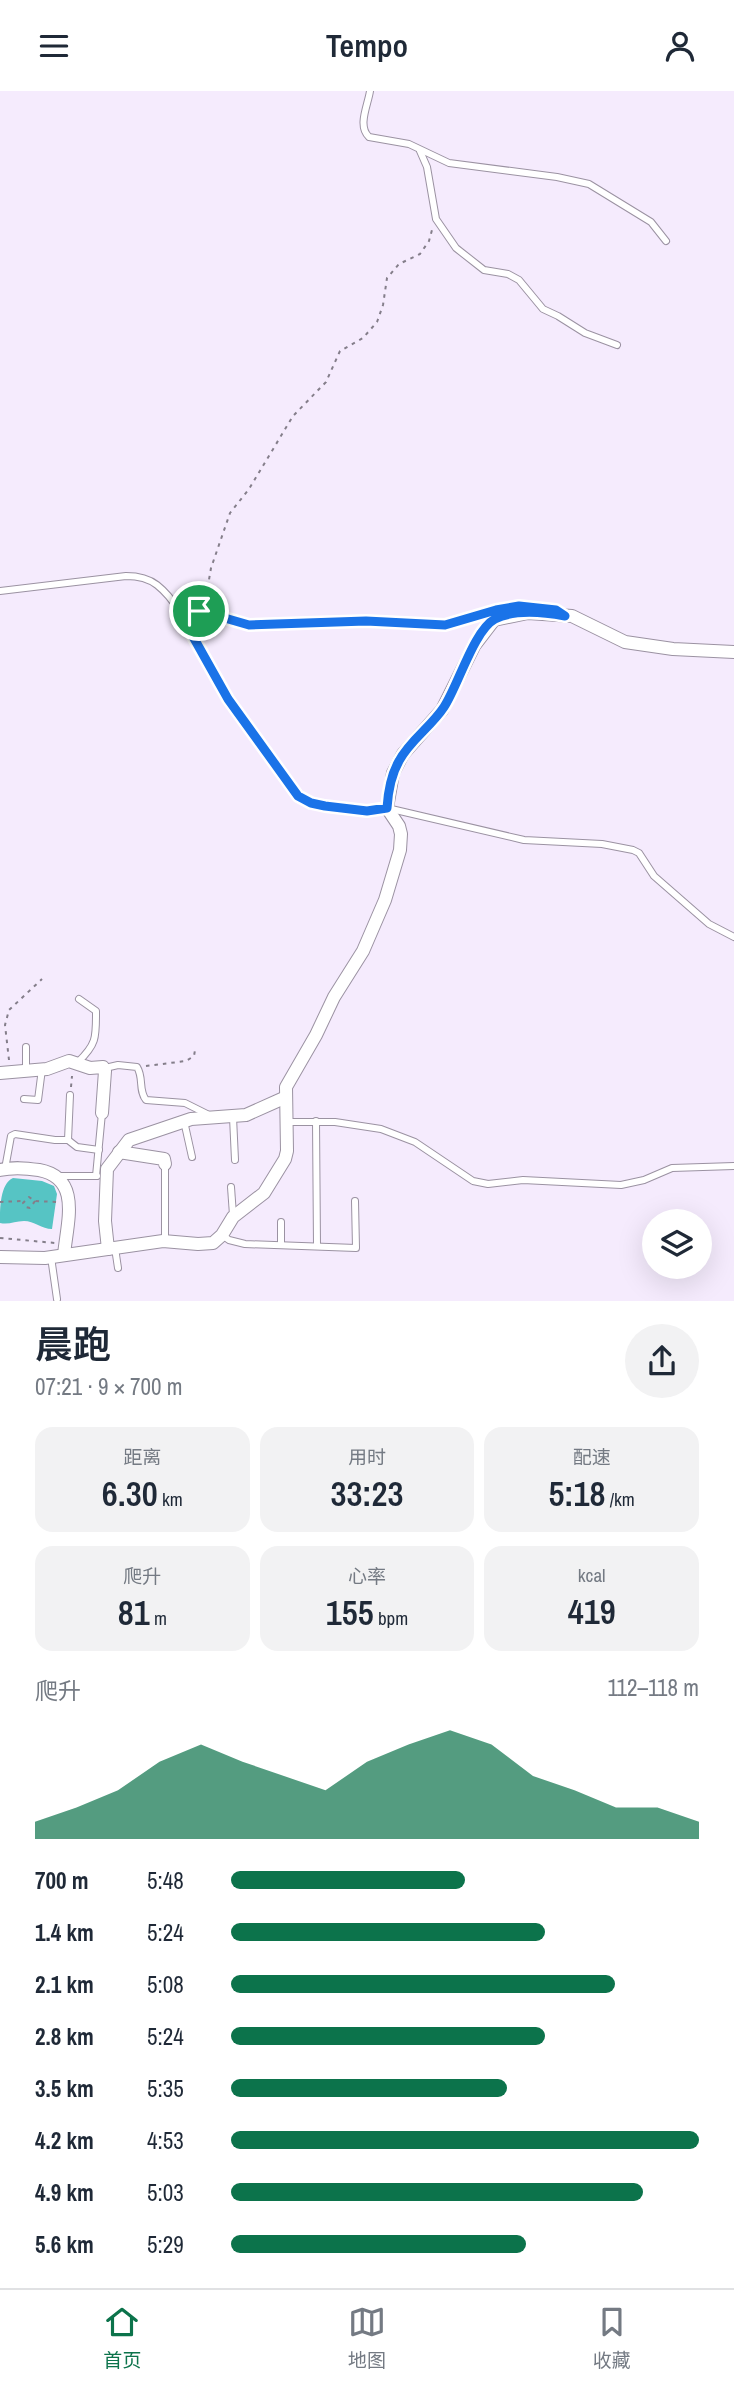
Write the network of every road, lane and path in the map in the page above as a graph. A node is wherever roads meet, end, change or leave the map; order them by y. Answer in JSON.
{"nodes":[{"id":1,"x":370,"y":91,"type":"edge"},
{"id":2,"x":416,"y":147,"type":"junction"},
{"id":3,"x":436,"y":219,"type":"junction"},
{"id":4,"x":666,"y":241,"type":"dead end"},
{"id":5,"x":617,"y":345,"type":"dead end"},
{"id":6,"x":0,"y":591,"type":"edge"},
{"id":7,"x":177,"y":608,"type":"junction"},
{"id":8,"x":199,"y":611,"type":"junction"},
{"id":9,"x":487,"y":612,"type":"dead end"},
{"id":10,"x":734,"y":652,"type":"edge"},
{"id":11,"x":387,"y":808,"type":"junction"},
{"id":12,"x":734,"y":937,"type":"edge"},
{"id":13,"x":42,"y":979,"type":"dead end"},
{"id":14,"x":79,"y":999,"type":"dead end"},
{"id":15,"x":26,"y":1047,"type":"dead end"},
{"id":16,"x":195,"y":1050,"type":"dead end"},
{"id":17,"x":76,"y":1062,"type":"junction"},
{"id":18,"x":104,"y":1068,"type":"junction"},
{"id":19,"x":42,"y":1069,"type":"junction"},
{"id":20,"x":138,"y":1070,"type":"junction"},
{"id":21,"x":26,"y":1071,"type":"junction"},
{"id":22,"x":4,"y":1073,"type":"edge"},
{"id":23,"x":70,"y":1095,"type":"joint"},
{"id":24,"x":284,"y":1098,"type":"junction"},
{"id":25,"x":24,"y":1099,"type":"dead end"},
{"id":26,"x":103,"y":1113,"type":"joint"},
{"id":27,"x":214,"y":1117,"type":"junction"},
{"id":28,"x":233,"y":1117,"type":"junction"},
{"id":29,"x":184,"y":1121,"type":"junction"},
{"id":30,"x":316,"y":1121,"type":"junction"},
{"id":31,"x":287,"y":1122,"type":"junction"},
{"id":32,"x":68,"y":1140,"type":"junction"},
{"id":33,"x":99,"y":1150,"type":"junction"},
{"id":34,"x":119,"y":1152,"type":"junction"},
{"id":35,"x":192,"y":1157,"type":"dead end"},
{"id":36,"x":235,"y":1160,"type":"dead end"},
{"id":37,"x":165,"y":1164,"type":"joint"},
{"id":38,"x":734,"y":1166,"type":"edge"},
{"id":39,"x":2,"y":1169,"type":"edge"},
{"id":40,"x":58,"y":1176,"type":"junction"},
{"id":41,"x":101,"y":1176,"type":"junction"},
{"id":42,"x":231,"y":1187,"type":"dead end"},
{"id":43,"x":61,"y":1197,"type":"dead end"},
{"id":44,"x":23,"y":1201,"type":"junction"},
{"id":45,"x":34,"y":1201,"type":"junction"},
{"id":46,"x":355,"y":1201,"type":"dead end"},
{"id":47,"x":0,"y":1202,"type":"edge"},
{"id":48,"x":56,"y":1202,"type":"dead end"},
{"id":49,"x":61,"y":1205,"type":"dead end"},
{"id":50,"x":233,"y":1217,"type":"junction"},
{"id":51,"x":281,"y":1222,"type":"dead end"},
{"id":52,"x":222,"y":1235,"type":"junction"},
{"id":53,"x":0,"y":1238,"type":"edge"},
{"id":54,"x":165,"y":1241,"type":"junction"},
{"id":55,"x":56,"y":1242,"type":"dead end"},
{"id":56,"x":281,"y":1245,"type":"junction"},
{"id":57,"x":317,"y":1247,"type":"junction"},
{"id":58,"x":112,"y":1249,"type":"junction"},
{"id":59,"x":57,"y":1256,"type":"junction"},
{"id":60,"x":0,"y":1257,"type":"edge"},
{"id":61,"x":118,"y":1268,"type":"dead end"},
{"id":62,"x":57,"y":1299,"type":"dead end"}],
"edges":[{"from":1,"to":2,"type":"lane"},
{"from":2,"to":3,"type":"lane"},
{"from":2,"to":4,"type":"lane"},
{"from":3,"to":5,"type":"lane"},
{"from":3,"to":8,"type":"path"},
{"from":6,"to":7,"type":"lane"},
{"from":7,"to":8,"type":"path"},
{"from":7,"to":11,"type":"lane"},
{"from":8,"to":9,"type":"path"},
{"from":10,"to":11,"type":"street"},
{"from":11,"to":12,"type":"lane"},
{"from":11,"to":24,"type":"street"},
{"from":13,"to":22,"type":"path"},
{"from":14,"to":17,"type":"lane"},
{"from":15,"to":21,"type":"lane"},
{"from":16,"to":20,"type":"path"},
{"from":17,"to":18,"type":"street"},
{"from":17,"to":19,"type":"street"},
{"from":17,"to":23,"type":"path"},
{"from":18,"to":20,"type":"lane"},
{"from":18,"to":26,"type":"street"},
{"from":19,"to":21,"type":"street"},
{"from":19,"to":25,"type":"lane"},
{"from":20,"to":27,"type":"lane"},
{"from":21,"to":22,"type":"street"},
{"from":23,"to":32,"type":"lane"},
{"from":24,"to":28,"type":"street"},
{"from":24,"to":31,"type":"street"},
{"from":26,"to":33,"type":"lane"},
{"from":27,"to":28,"type":"street"},
{"from":27,"to":29,"type":"street"},
{"from":28,"to":36,"type":"lane"},
{"from":29,"to":34,"type":"street"},
{"from":29,"to":35,"type":"lane"},
{"from":30,"to":31,"type":"lane"},
{"from":30,"to":38,"type":"lane"},
{"from":30,"to":57,"type":"lane"},
{"from":31,"to":50,"type":"street"},
{"from":32,"to":33,"type":"lane"},
{"from":32,"to":39,"type":"lane"},
{"from":33,"to":41,"type":"lane"},
{"from":34,"to":37,"type":"street"},
{"from":34,"to":41,"type":"street"},
{"from":37,"to":54,"type":"lane"},
{"from":39,"to":40,"type":"street"},
{"from":40,"to":41,"type":"lane"},
{"from":40,"to":59,"type":"street"},
{"from":41,"to":58,"type":"street"},
{"from":42,"to":50,"type":"lane"},
{"from":43,"to":49,"type":"path"},
{"from":44,"to":45,"type":"path"},
{"from":44,"to":45,"type":"path"},
{"from":44,"to":47,"type":"path"},
{"from":45,"to":48,"type":"path"},
{"from":46,"to":57,"type":"lane"},
{"from":50,"to":52,"type":"street"},
{"from":51,"to":56,"type":"lane"},
{"from":52,"to":54,"type":"street"},
{"from":52,"to":56,"type":"lane"},
{"from":53,"to":55,"type":"path"},
{"from":54,"to":58,"type":"street"},
{"from":56,"to":57,"type":"lane"},
{"from":58,"to":59,"type":"street"},
{"from":58,"to":61,"type":"lane"},
{"from":59,"to":60,"type":"street"},
{"from":59,"to":62,"type":"lane"}]}
